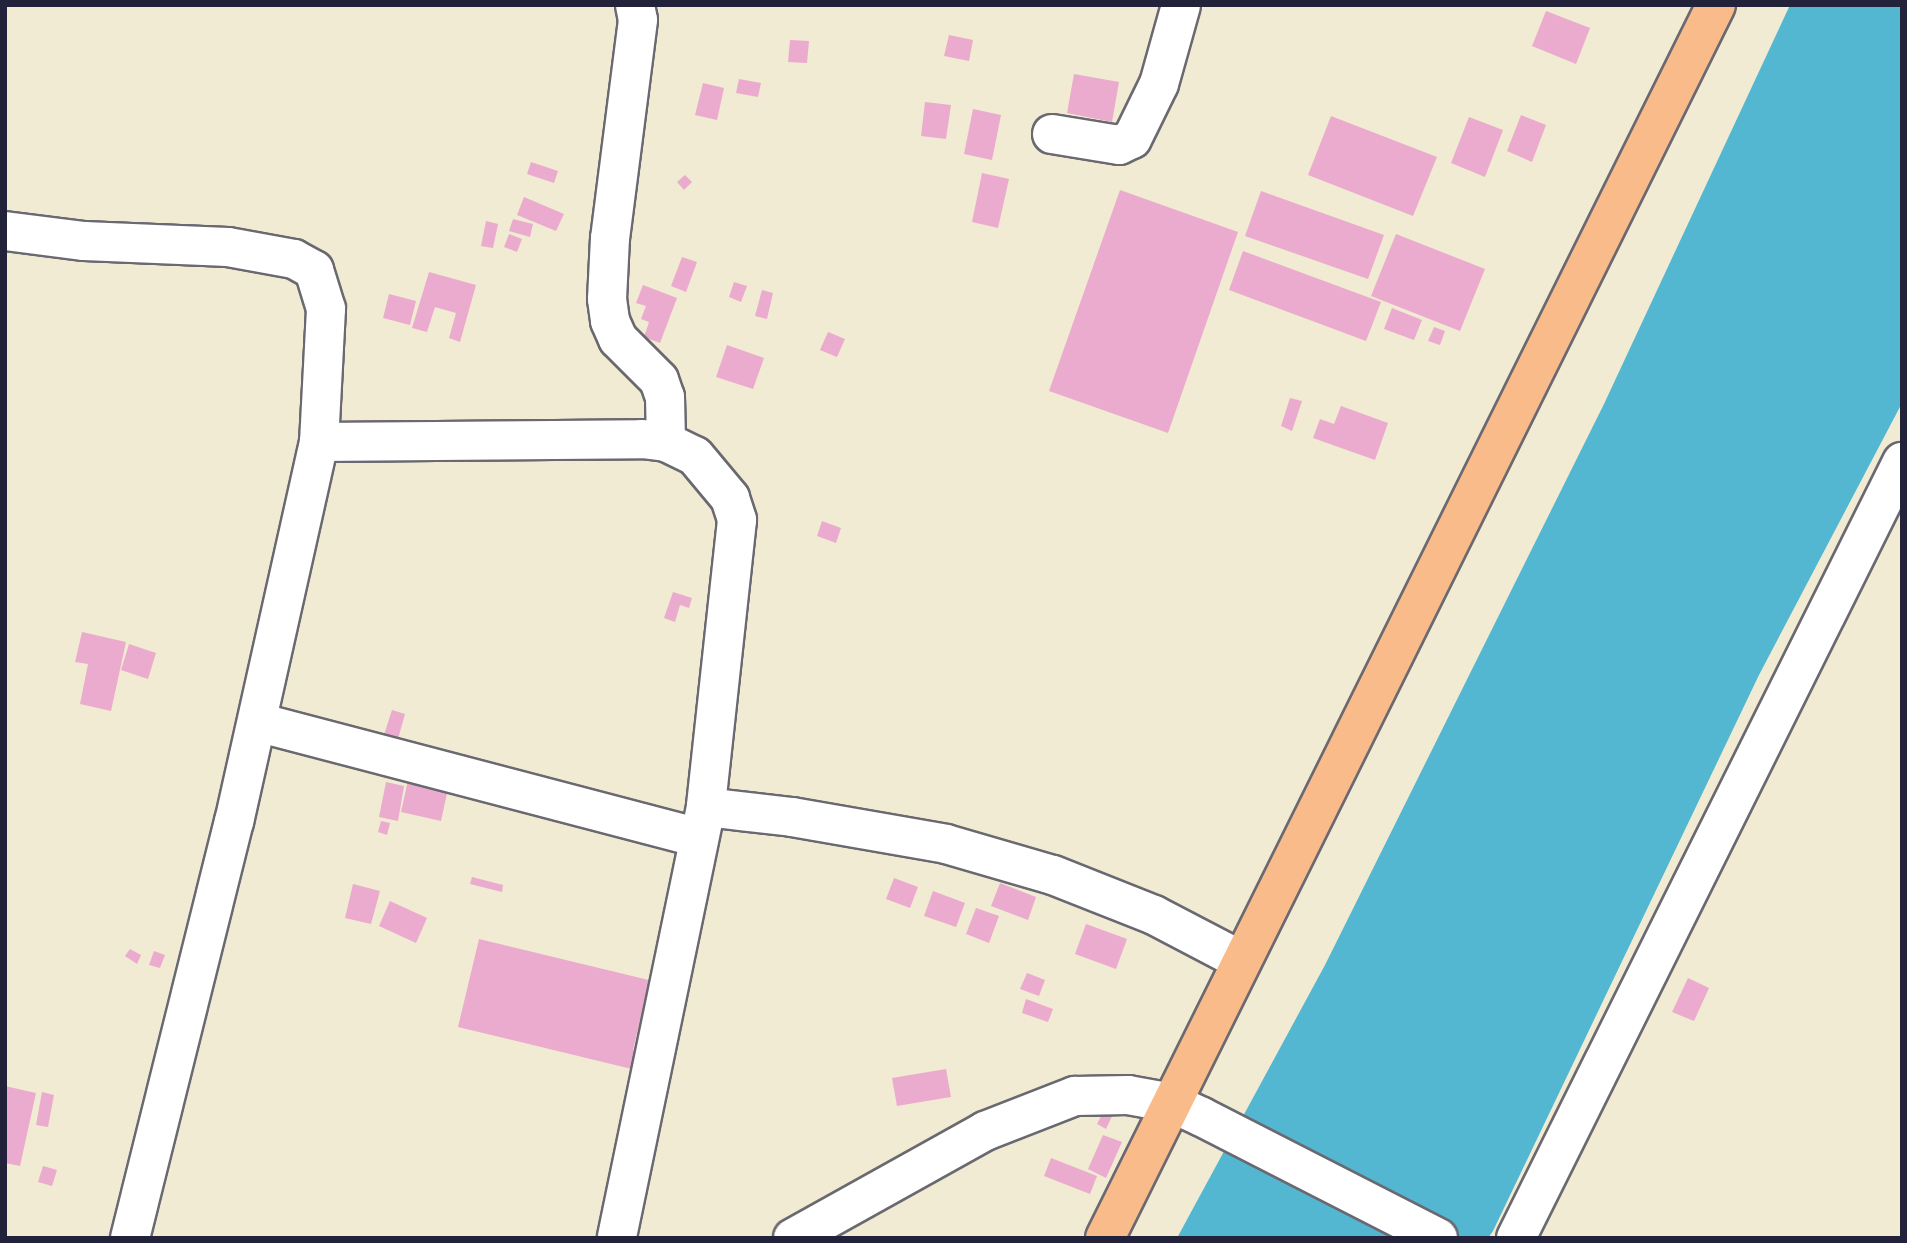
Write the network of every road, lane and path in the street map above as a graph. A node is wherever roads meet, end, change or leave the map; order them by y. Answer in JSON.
{"nodes":[{"id":1,"x":635,"y":5,"type":"edge"},
{"id":2,"x":1181,"y":5,"type":"edge"},
{"id":3,"x":1716,"y":5,"type":"edge"},
{"id":4,"x":1052,"y":134,"type":"dead end"},
{"id":5,"x":5,"y":230,"type":"edge"},
{"id":6,"x":319,"y":442,"type":"junction"},
{"id":7,"x":666,"y":442,"type":"junction"},
{"id":8,"x":1902,"y":461,"type":"edge"},
{"id":9,"x":257,"y":722,"type":"junction"},
{"id":10,"x":702,"y":822,"type":"junction"},
{"id":11,"x":1241,"y":961,"type":"junction"},
{"id":12,"x":1187,"y":1110,"type":"junction"},
{"id":13,"x":130,"y":1238,"type":"edge"},
{"id":14,"x":617,"y":1238,"type":"edge"},
{"id":15,"x":793,"y":1238,"type":"edge"},
{"id":16,"x":1105,"y":1238,"type":"edge"},
{"id":17,"x":1438,"y":1238,"type":"edge"},
{"id":18,"x":1516,"y":1238,"type":"edge"}],
"edges":[{"from":1,"to":7,"type":"street"},
{"from":2,"to":4,"type":"street"},
{"from":3,"to":11,"type":"main road"},
{"from":5,"to":6,"type":"street"},
{"from":6,"to":7,"type":"street"},
{"from":6,"to":9,"type":"street"},
{"from":7,"to":10,"type":"street"},
{"from":8,"to":18,"type":"street"},
{"from":9,"to":10,"type":"street"},
{"from":9,"to":13,"type":"street"},
{"from":10,"to":11,"type":"street"},
{"from":10,"to":14,"type":"street"},
{"from":11,"to":12,"type":"main road"},
{"from":12,"to":15,"type":"street"},
{"from":12,"to":16,"type":"main road"},
{"from":12,"to":17,"type":"street"}]}
